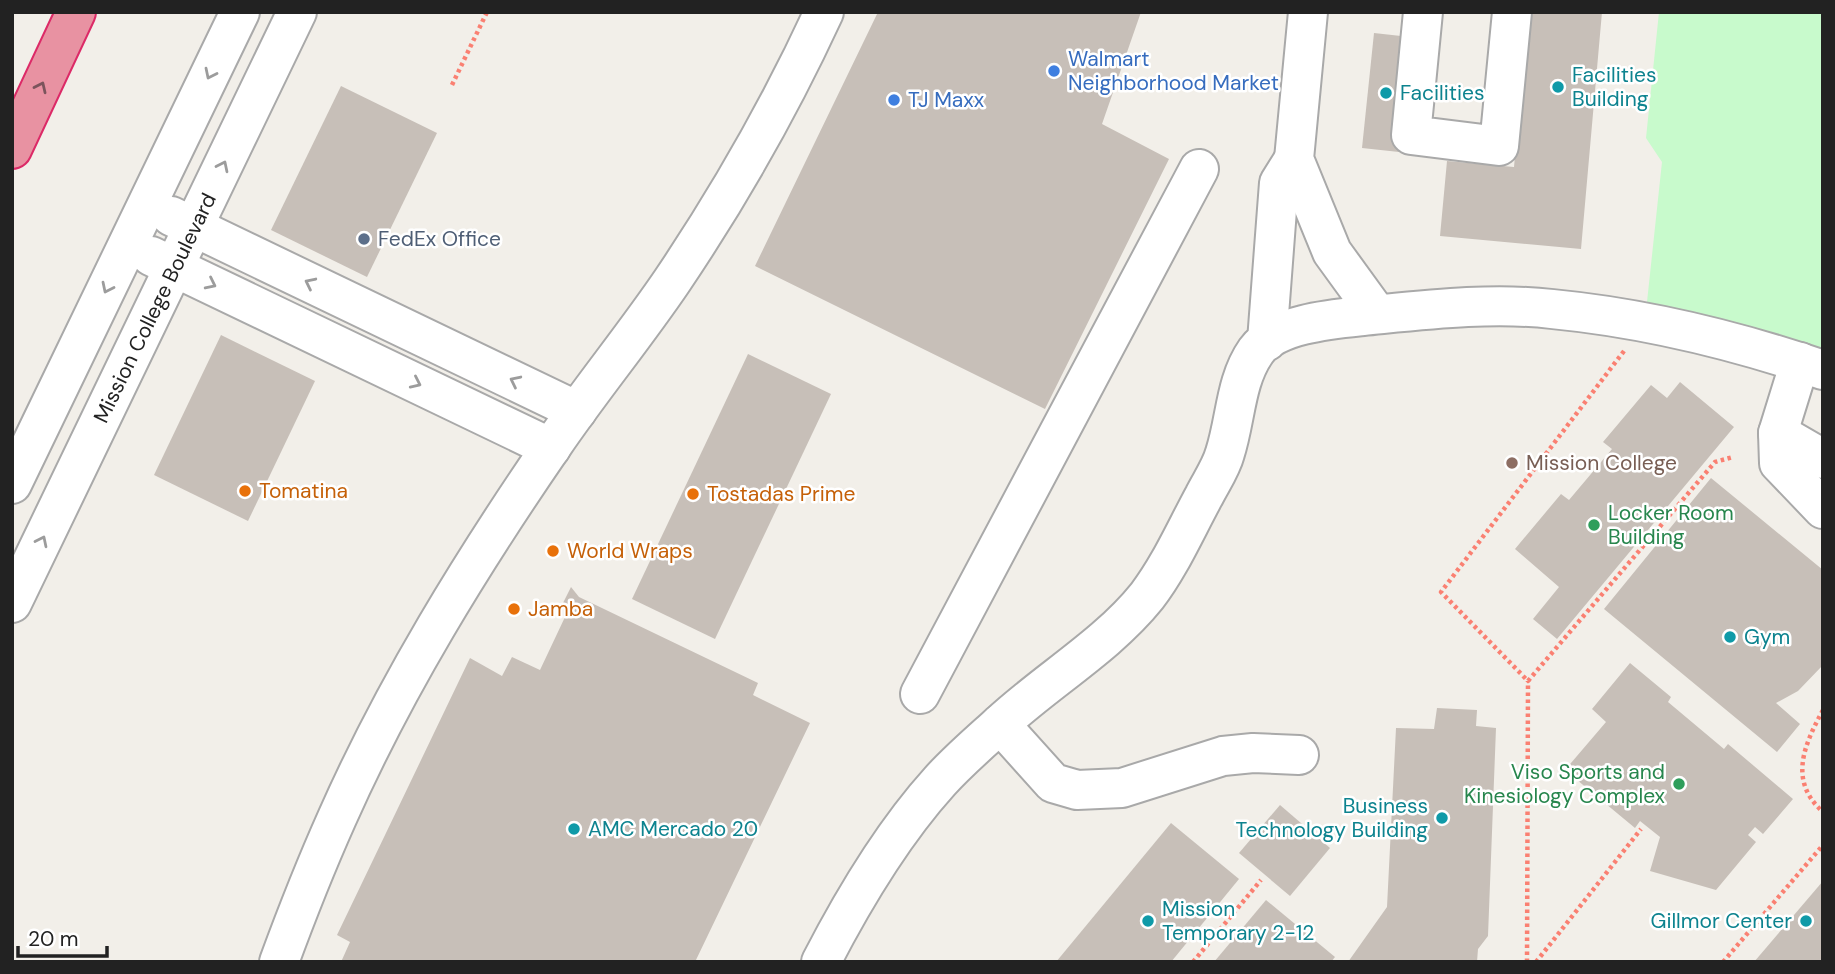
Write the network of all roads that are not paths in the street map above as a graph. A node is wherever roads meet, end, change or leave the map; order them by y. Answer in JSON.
{"nodes":[{"id":1,"x":76,"y":12,"type":"edge"},
{"id":2,"x":240,"y":12,"type":"edge"},
{"id":3,"x":297,"y":12,"type":"edge"},
{"id":4,"x":824,"y":12,"type":"edge"},
{"id":5,"x":1308,"y":12,"type":"edge"},
{"id":6,"x":1423,"y":12,"type":"edge"},
{"id":7,"x":1512,"y":12,"type":"edge"},
{"id":8,"x":12,"y":149,"type":"edge"},
{"id":9,"x":1294,"y":159,"type":"junction"},
{"id":10,"x":1199,"y":169,"type":"dead end"},
{"id":11,"x":147,"y":204,"type":"junction"},
{"id":12,"x":193,"y":227,"type":"junction"},
{"id":13,"x":128,"y":244,"type":"junction"},
{"id":14,"x":174,"y":267,"type":"junction"},
{"id":15,"x":1377,"y":314,"type":"junction"},
{"id":16,"x":1267,"y":341,"type":"junction"},
{"id":17,"x":1811,"y":366,"type":"edge"},
{"id":18,"x":577,"y":411,"type":"junction"},
{"id":19,"x":1778,"y":433,"type":"junction"},
{"id":20,"x":551,"y":448,"type":"junction"},
{"id":21,"x":1823,"y":459,"type":"edge"},
{"id":22,"x":12,"y":484,"type":"edge"},
{"id":23,"x":1823,"y":509,"type":"edge"},
{"id":24,"x":12,"y":603,"type":"edge"},
{"id":25,"x":920,"y":694,"type":"dead end"},
{"id":26,"x":1000,"y":724,"type":"junction"},
{"id":27,"x":1299,"y":755,"type":"dead end"},
{"id":28,"x":279,"y":962,"type":"edge"},
{"id":29,"x":821,"y":962,"type":"edge"}],
"edges":[{"from":8,"to":1,"type":"highway","one_way":true},
{"from":2,"to":11,"type":"street","one_way":true},
{"from":12,"to":3,"type":"street","name":"Mission College Boulevard","one_way":true},
{"from":4,"to":18,"type":"street"},
{"from":5,"to":9,"type":"street"},
{"from":6,"to":7,"type":"street"},
{"from":9,"to":15,"type":"street"},
{"from":9,"to":16,"type":"street"},
{"from":10,"to":25,"type":"street"},
{"from":11,"to":12,"type":"street"},
{"from":11,"to":13,"type":"street"},
{"from":12,"to":14,"type":"street","name":"Mission College Boulevard"},
{"from":18,"to":12,"type":"street","one_way":true},
{"from":13,"to":14,"type":"street"},
{"from":13,"to":22,"type":"street","one_way":true},
{"from":14,"to":20,"type":"street","one_way":true},
{"from":24,"to":14,"type":"street","name":"Mission College Boulevard","one_way":true},
{"from":15,"to":16,"type":"street"},
{"from":15,"to":17,"type":"street"},
{"from":16,"to":26,"type":"street"},
{"from":17,"to":19,"type":"street"},
{"from":18,"to":20,"type":"street"},
{"from":19,"to":21,"type":"street"},
{"from":19,"to":23,"type":"street"},
{"from":20,"to":28,"type":"street"},
{"from":26,"to":27,"type":"street"},
{"from":26,"to":29,"type":"street"}]}
